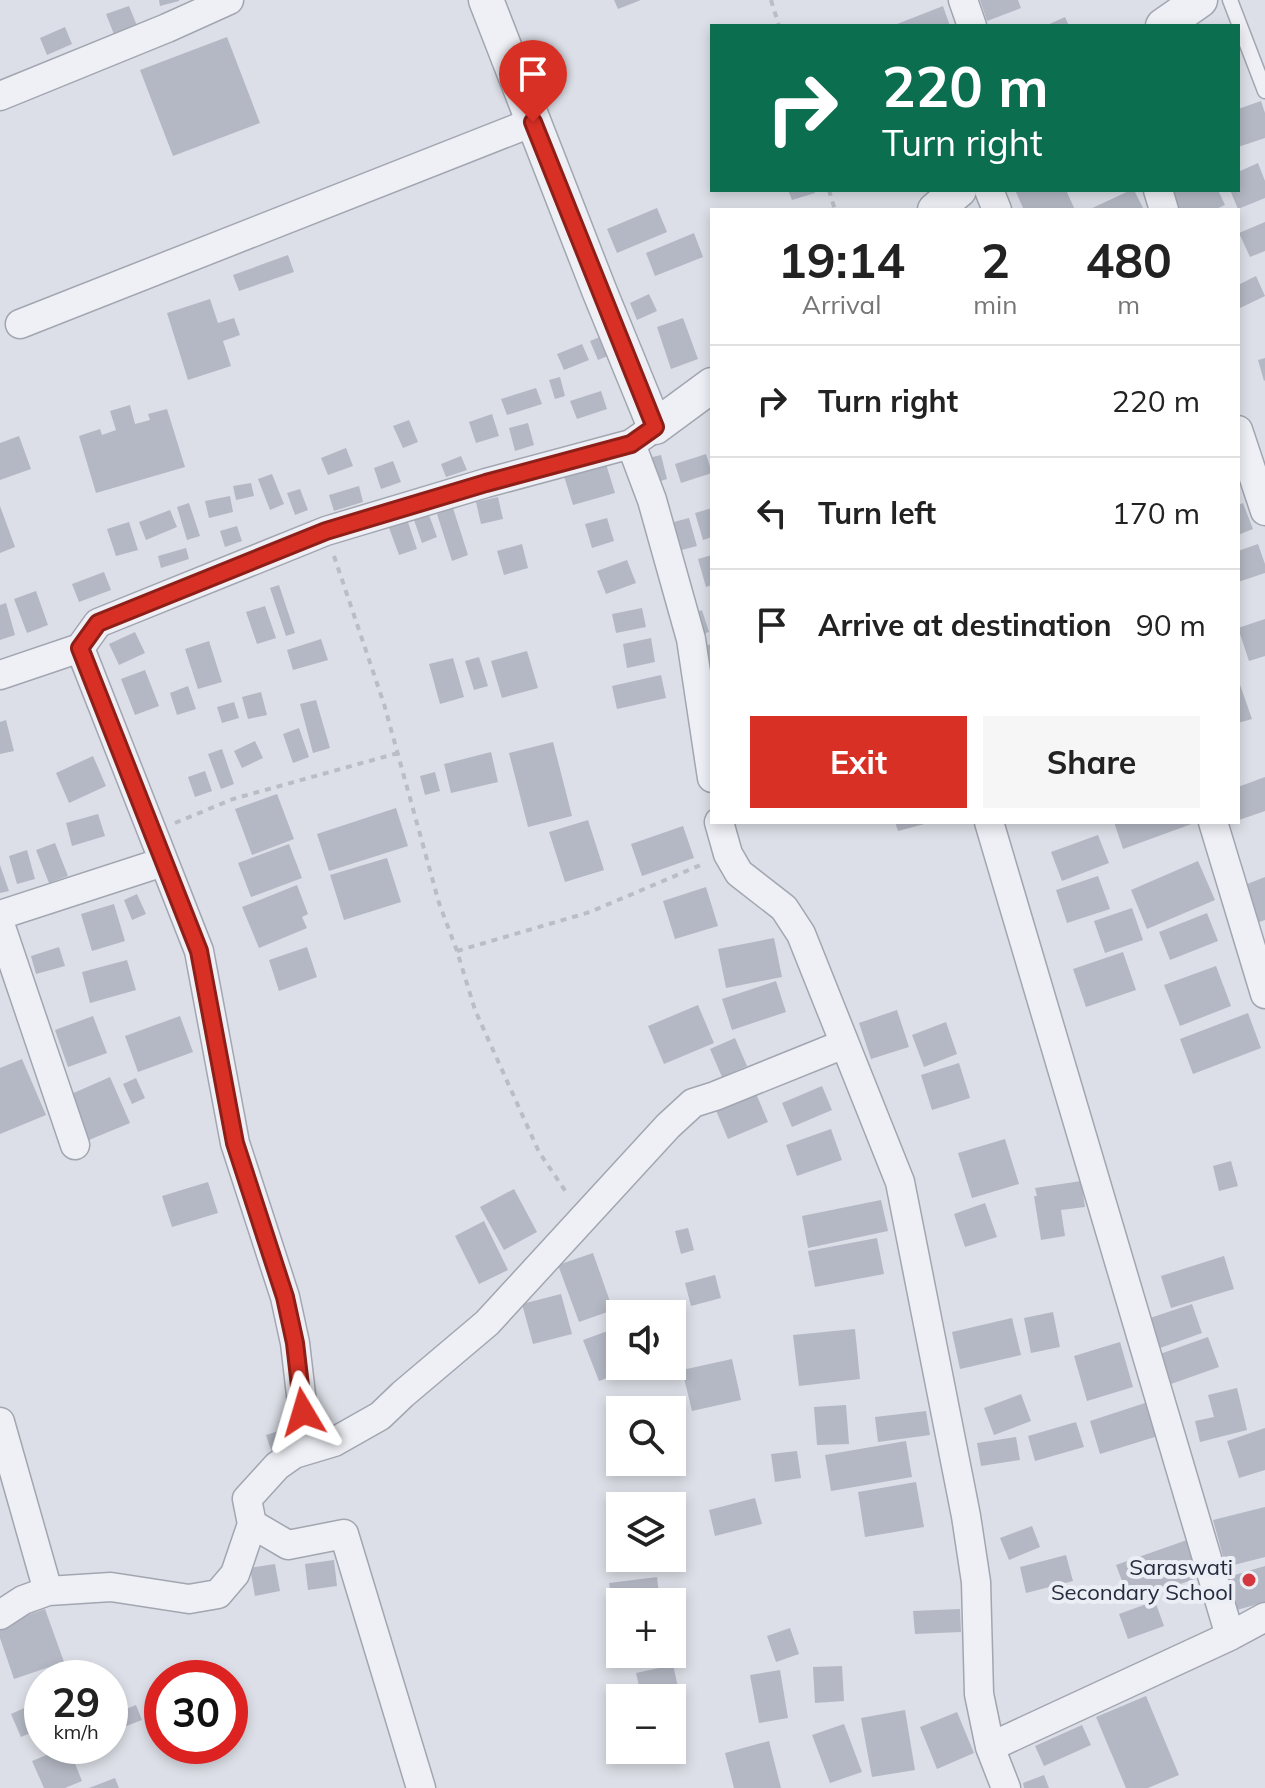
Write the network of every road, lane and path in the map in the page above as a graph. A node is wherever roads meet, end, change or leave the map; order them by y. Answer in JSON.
{"nodes":[{"id":1,"x":229,"y":0,"type":"edge"},
{"id":2,"x":486,"y":0,"type":"edge"},
{"id":3,"x":771,"y":0,"type":"edge"},
{"id":4,"x":963,"y":0,"type":"edge"},
{"id":5,"x":1230,"y":0,"type":"edge"},
{"id":6,"x":778,"y":24,"type":"edge"},
{"id":7,"x":971,"y":24,"type":"edge"},
{"id":8,"x":1239,"y":24,"type":"edge"},
{"id":9,"x":1240,"y":26,"type":"edge"},
{"id":10,"x":1265,"y":91,"type":"edge"},
{"id":11,"x":0,"y":96,"type":"edge"},
{"id":12,"x":533,"y":122,"type":"junction"},
{"id":13,"x":957,"y":192,"type":"edge"},
{"id":14,"x":937,"y":208,"type":"edge"},
{"id":15,"x":20,"y":324,"type":"dead end"},
{"id":16,"x":710,"y":386,"type":"edge"},
{"id":17,"x":643,"y":436,"type":"junction"},
{"id":18,"x":1240,"y":436,"type":"edge"},
{"id":19,"x":1265,"y":511,"type":"edge"},
{"id":20,"x":326,"y":531,"type":"junction"},
{"id":21,"x":80,"y":648,"type":"junction"},
{"id":22,"x":0,"y":675,"type":"edge"},
{"id":23,"x":398,"y":753,"type":"junction"},
{"id":24,"x":710,"y":765,"type":"edge"},
{"id":25,"x":720,"y":824,"type":"edge"},
{"id":26,"x":990,"y":824,"type":"edge"},
{"id":27,"x":1214,"y":824,"type":"edge"},
{"id":28,"x":152,"y":832,"type":"junction"},
{"id":29,"x":728,"y":854,"type":"junction"},
{"id":30,"x":163,"y":862,"type":"junction"},
{"id":31,"x":0,"y":915,"type":"edge"},
{"id":32,"x":0,"y":924,"type":"edge"},
{"id":33,"x":457,"y":951,"type":"junction"},
{"id":34,"x":1265,"y":994,"type":"edge"},
{"id":35,"x":844,"y":1044,"type":"junction"},
{"id":36,"x":75,"y":1145,"type":"dead end"},
{"id":37,"x":582,"y":1220,"type":"junction"},
{"id":38,"x":0,"y":1422,"type":"edge"},
{"id":39,"x":294,"y":1454,"type":"junction"},
{"id":40,"x":252,"y":1524,"type":"junction"},
{"id":41,"x":48,"y":1591,"type":"junction"},
{"id":42,"x":0,"y":1615,"type":"edge"},
{"id":43,"x":1265,"y":1617,"type":"edge"},
{"id":44,"x":1230,"y":1636,"type":"junction"},
{"id":45,"x":990,"y":1747,"type":"junction"},
{"id":46,"x":421,"y":1788,"type":"edge"},
{"id":47,"x":1006,"y":1788,"type":"edge"}],
"edges":[{"from":1,"to":11,"type":"street"},
{"from":2,"to":12,"type":"street"},
{"from":3,"to":6,"type":"path"},
{"from":4,"to":7,"type":"street"},
{"from":5,"to":8,"type":"lane"},
{"from":9,"to":10,"type":"lane"},
{"from":12,"to":15,"type":"street"},
{"from":12,"to":17,"type":"street"},
{"from":13,"to":14,"type":"street"},
{"from":16,"to":17,"type":"street"},
{"from":17,"to":20,"type":"street"},
{"from":17,"to":24,"type":"street"},
{"from":18,"to":19,"type":"street"},
{"from":20,"to":21,"type":"street"},
{"from":20,"to":23,"type":"path"},
{"from":21,"to":22,"type":"street"},
{"from":21,"to":28,"type":"street"},
{"from":23,"to":28,"type":"path"},
{"from":23,"to":33,"type":"path"},
{"from":25,"to":29,"type":"street"},
{"from":26,"to":44,"type":"street"},
{"from":27,"to":34,"type":"street"},
{"from":28,"to":30,"type":"street"},
{"from":29,"to":33,"type":"path"},
{"from":29,"to":35,"type":"street"},
{"from":30,"to":31,"type":"street"},
{"from":30,"to":39,"type":"street"},
{"from":32,"to":36,"type":"street"},
{"from":33,"to":37,"type":"path"},
{"from":35,"to":37,"type":"street"},
{"from":35,"to":45,"type":"street"},
{"from":37,"to":39,"type":"street"},
{"from":38,"to":41,"type":"street"},
{"from":39,"to":40,"type":"street"},
{"from":40,"to":41,"type":"street"},
{"from":40,"to":46,"type":"street"},
{"from":41,"to":42,"type":"street"},
{"from":43,"to":44,"type":"street"},
{"from":44,"to":45,"type":"street"},
{"from":45,"to":47,"type":"street"}]}
